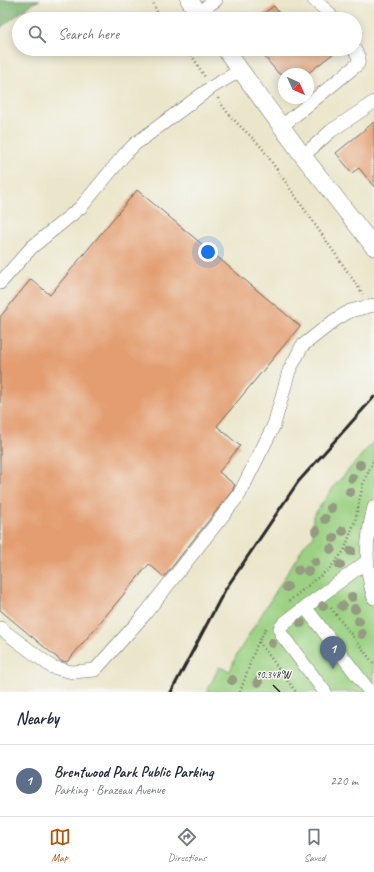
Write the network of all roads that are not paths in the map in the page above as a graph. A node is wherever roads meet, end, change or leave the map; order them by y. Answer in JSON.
{"nodes":[{"id":1,"x":216,"y":0,"type":"edge"},
{"id":2,"x":314,"y":0,"type":"edge"},
{"id":3,"x":197,"y":11,"type":"edge"},
{"id":4,"x":328,"y":12,"type":"edge"},
{"id":5,"x":230,"y":56,"type":"edge"},
{"id":6,"x":358,"y":56,"type":"edge"},
{"id":7,"x":240,"y":70,"type":"junction"},
{"id":8,"x":374,"y":102,"type":"edge"},
{"id":9,"x":282,"y":126,"type":"junction"},
{"id":10,"x":303,"y":156,"type":"junction"},
{"id":11,"x":374,"y":248,"type":"edge"},
{"id":12,"x":0,"y":282,"type":"edge"},
{"id":13,"x":372,"y":305,"type":"edge"},
{"id":14,"x":374,"y":507,"type":"edge"},
{"id":15,"x":366,"y":562,"type":"junction"},
{"id":16,"x":374,"y":598,"type":"edge"},
{"id":17,"x":305,"y":607,"type":"junction"},
{"id":18,"x":0,"y":628,"type":"edge"},
{"id":19,"x":325,"y":692,"type":"edge"},
{"id":20,"x":370,"y":692,"type":"edge"}],
"edges":[{"from":1,"to":3,"type":"street"},
{"from":2,"to":4,"type":"street"},
{"from":5,"to":7,"type":"main road"},
{"from":6,"to":9,"type":"street"},
{"from":7,"to":9,"type":"main road"},
{"from":7,"to":12,"type":"street"},
{"from":8,"to":10,"type":"street"},
{"from":9,"to":10,"type":"main road"},
{"from":10,"to":11,"type":"main road"},
{"from":13,"to":18,"type":"street"},
{"from":14,"to":15,"type":"street"},
{"from":15,"to":16,"type":"street"},
{"from":15,"to":17,"type":"street"},
{"from":17,"to":19,"type":"street"},
{"from":17,"to":20,"type":"street"}]}
